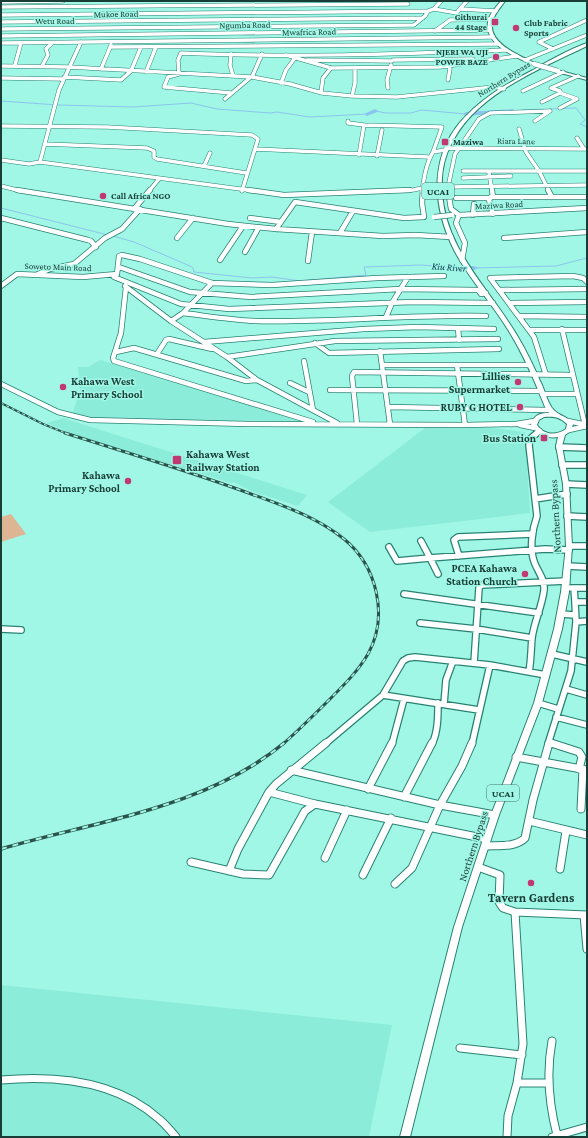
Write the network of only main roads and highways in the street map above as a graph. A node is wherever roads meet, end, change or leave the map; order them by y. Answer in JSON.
{"nodes":[{"id":1,"x":503,"y":1,"type":"edge"},
{"id":2,"x":587,"y":44,"type":"edge"},
{"id":3,"x":587,"y":79,"type":"edge"},
{"id":4,"x":452,"y":139,"type":"junction"},
{"id":5,"x":458,"y":148,"type":"road end"},
{"id":6,"x":546,"y":411,"type":"junction"},
{"id":7,"x":547,"y":434,"type":"junction"},
{"id":8,"x":562,"y":434,"type":"junction"},
{"id":9,"x":559,"y":447,"type":"junction"},
{"id":10,"x":405,"y":1137,"type":"edge"}],
"edges":[{"from":1,"to":3,"type":"main road","bridge":true},
{"from":2,"to":4,"type":"main road","name":"Northern Bypass","number":"UCA1"},
{"from":4,"to":5,"type":"main road"},
{"from":4,"to":6,"type":"main road","name":"Northern Bypass","number":"UCA1"},
{"from":6,"to":7,"type":"main road"},
{"from":6,"to":8,"type":"main road"},
{"from":7,"to":8,"type":"main road"},
{"from":7,"to":9,"type":"main road"},
{"from":8,"to":9,"type":"main road","name":"Northern Bypass","number":"UCA1"},
{"from":9,"to":10,"type":"main road","name":"Northern Bypass","number":"UCA1"}]}
